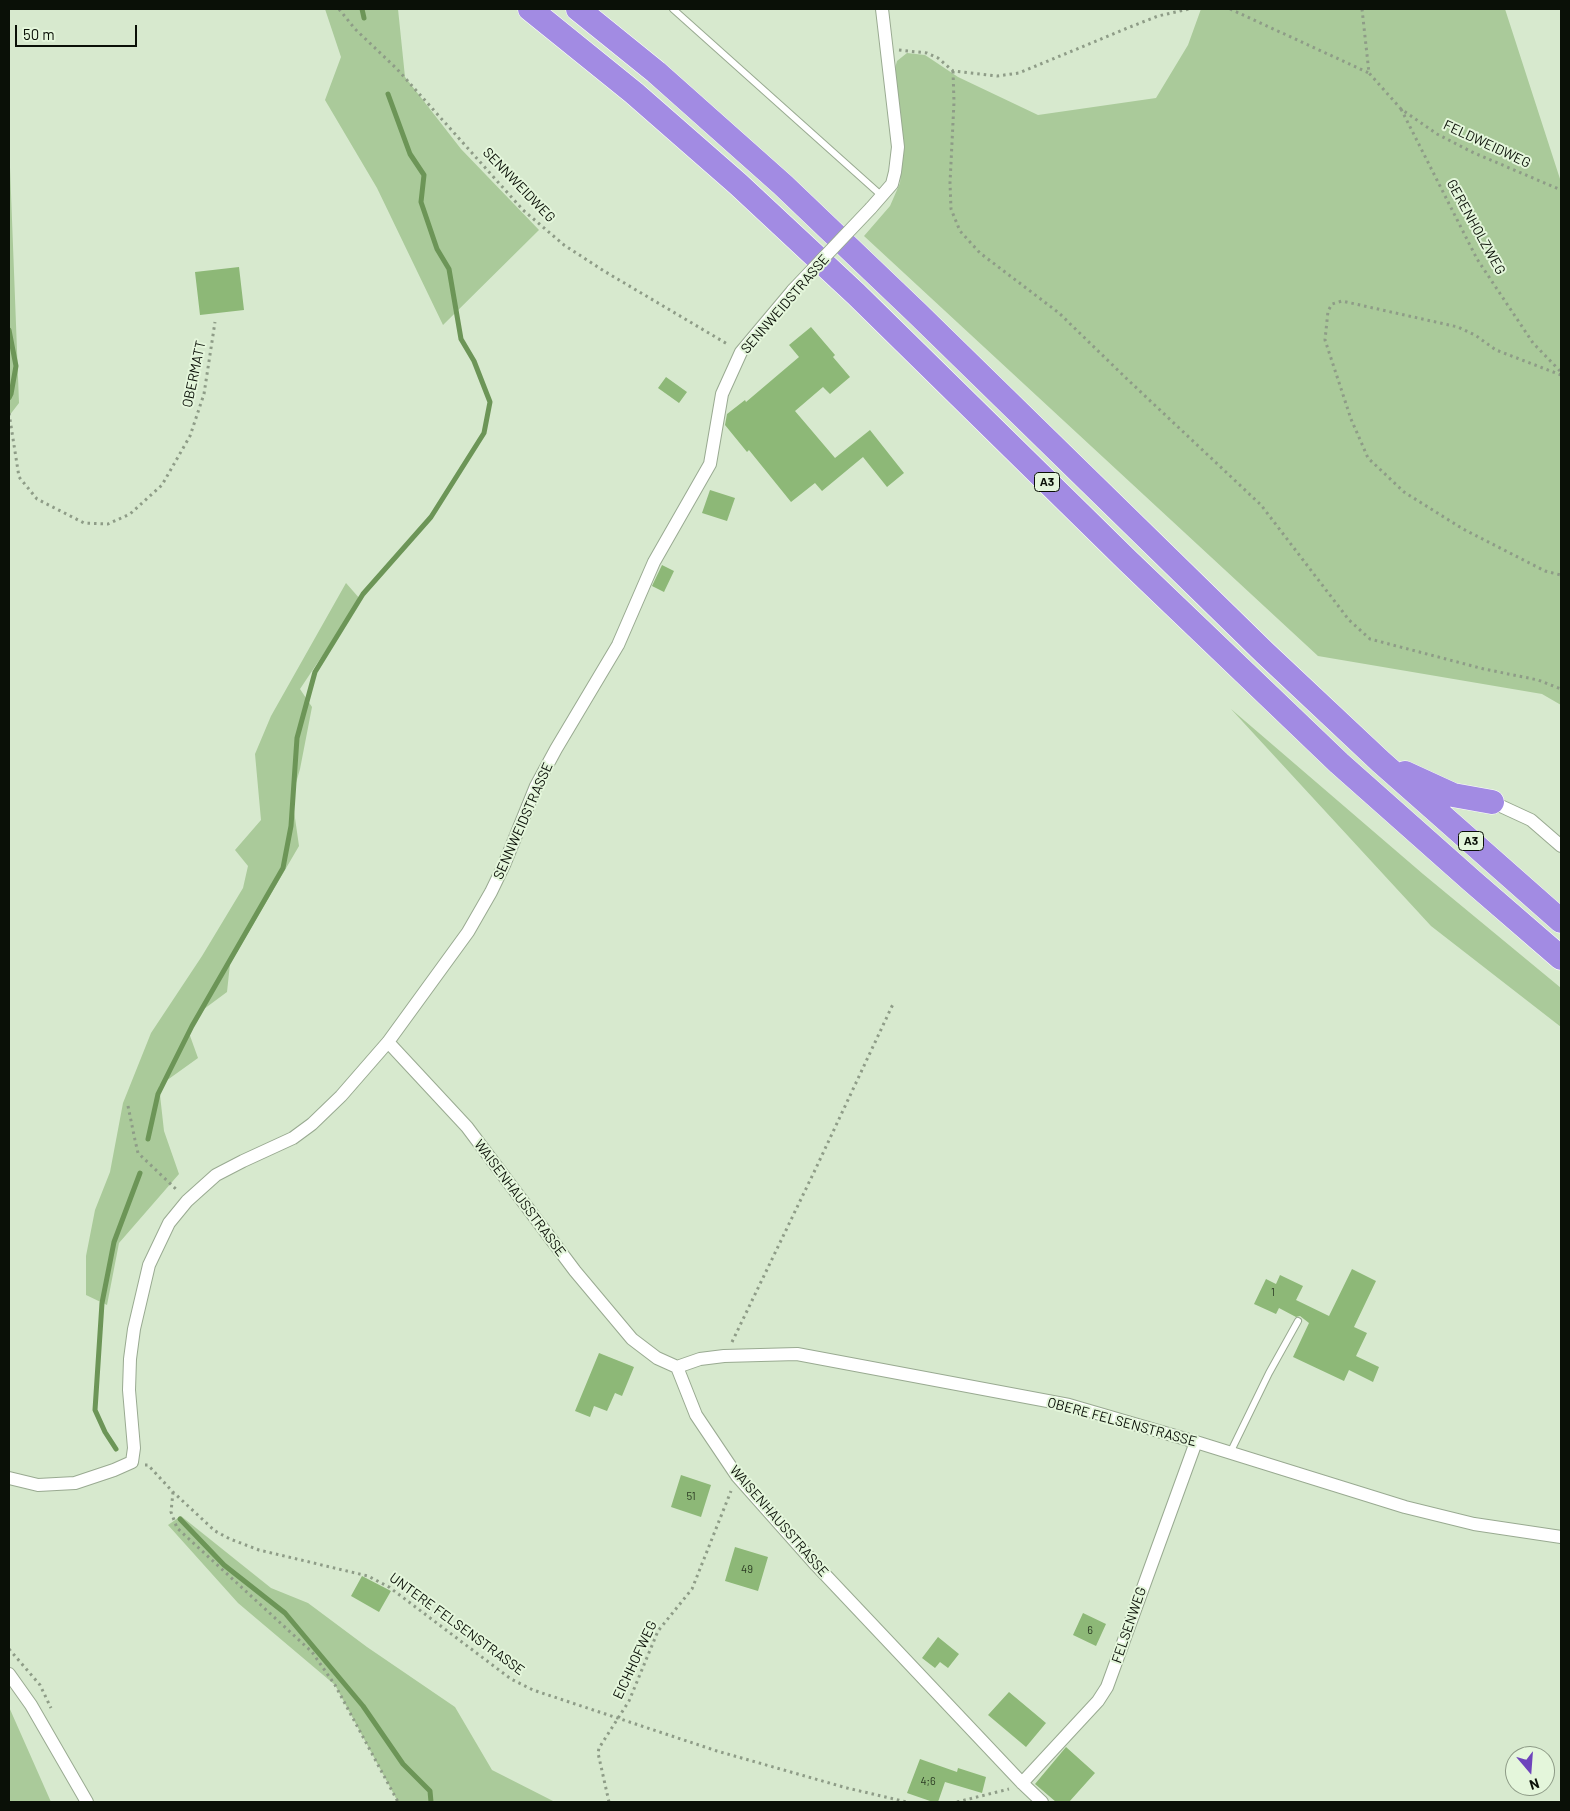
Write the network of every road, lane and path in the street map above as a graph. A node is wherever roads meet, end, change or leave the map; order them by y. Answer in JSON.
{"nodes":[{"id":1,"x":340,"y":9,"type":"edge"},
{"id":2,"x":530,"y":9,"type":"edge"},
{"id":3,"x":578,"y":9,"type":"edge"},
{"id":4,"x":673,"y":9,"type":"edge"},
{"id":5,"x":882,"y":9,"type":"edge"},
{"id":6,"x":1189,"y":9,"type":"edge"},
{"id":7,"x":1230,"y":9,"type":"edge"},
{"id":8,"x":1362,"y":9,"type":"edge"},
{"id":9,"x":887,"y":50,"type":"junction"},
{"id":10,"x":953,"y":71,"type":"junction"},
{"id":11,"x":1369,"y":73,"type":"junction"},
{"id":12,"x":1401,"y":109,"type":"junction"},
{"id":13,"x":1561,"y":190,"type":"edge"},
{"id":14,"x":882,"y":196,"type":"junction"},
{"id":15,"x":215,"y":322,"type":"dead end"},
{"id":16,"x":741,"y":352,"type":"junction"},
{"id":17,"x":1561,"y":373,"type":"edge"},
{"id":18,"x":9,"y":413,"type":"edge"},
{"id":19,"x":1561,"y":575,"type":"edge"},
{"id":20,"x":1561,"y":689,"type":"edge"},
{"id":21,"x":1381,"y":762,"type":"junction"},
{"id":22,"x":1492,"y":802,"type":"joint"},
{"id":23,"x":1561,"y":846,"type":"edge"},
{"id":24,"x":1561,"y":921,"type":"edge"},
{"id":25,"x":1561,"y":958,"type":"edge"},
{"id":26,"x":892,"y":1004,"type":"dead end"},
{"id":27,"x":388,"y":1042,"type":"junction"},
{"id":28,"x":128,"y":1106,"type":"dead end"},
{"id":29,"x":186,"y":1201,"type":"junction"},
{"id":30,"x":1298,"y":1321,"type":"dead end"},
{"id":31,"x":724,"y":1356,"type":"junction"},
{"id":32,"x":677,"y":1367,"type":"junction"},
{"id":33,"x":1196,"y":1442,"type":"junction"},
{"id":34,"x":1230,"y":1453,"type":"junction"},
{"id":35,"x":132,"y":1462,"type":"junction"},
{"id":36,"x":737,"y":1476,"type":"junction"},
{"id":37,"x":9,"y":1478,"type":"edge"},
{"id":38,"x":174,"y":1492,"type":"junction"},
{"id":39,"x":1561,"y":1537,"type":"edge"},
{"id":40,"x":9,"y":1674,"type":"edge"},
{"id":41,"x":618,"y":1718,"type":"junction"},
{"id":42,"x":1022,"y":1783,"type":"junction"},
{"id":43,"x":87,"y":1802,"type":"edge"},
{"id":44,"x":398,"y":1802,"type":"edge"},
{"id":45,"x":608,"y":1802,"type":"edge"},
{"id":46,"x":907,"y":1802,"type":"edge"},
{"id":47,"x":957,"y":1802,"type":"edge"},
{"id":48,"x":1042,"y":1802,"type":"edge"}],
"edges":[{"from":1,"to":16,"type":"path","name":"SENNWEIDWEG"},
{"from":2,"to":25,"type":"highway","number":"A3"},
{"from":3,"to":21,"type":"highway","number":"A3"},
{"from":4,"to":14,"type":"lane"},
{"from":5,"to":9,"type":"street","name":"SENNWEIDSTRASSE"},
{"from":6,"to":10,"type":"path"},
{"from":7,"to":11,"type":"path"},
{"from":8,"to":11,"type":"path"},
{"from":9,"to":10,"type":"path"},
{"from":9,"to":14,"type":"street","name":"SENNWEIDSTRASSE"},
{"from":10,"to":20,"type":"path"},
{"from":11,"to":12,"type":"path","name":"FELDWEIDWEG"},
{"from":12,"to":13,"type":"path","name":"FELDWEIDWEG"},
{"from":12,"to":17,"type":"path","name":"GERENHOLZWEG"},
{"from":14,"to":16,"type":"street","name":"SENNWEIDSTRASSE","bridge":true},
{"from":15,"to":18,"type":"path","name":"OBERMATT"},
{"from":16,"to":27,"type":"street","name":"SENNWEIDSTRASSE"},
{"from":17,"to":19,"type":"path"},
{"from":21,"to":22,"type":"highway"},
{"from":21,"to":24,"type":"highway","number":"A3"},
{"from":22,"to":23,"type":"street"},
{"from":26,"to":31,"type":"path"},
{"from":27,"to":29,"type":"street","name":"SENNWEIDSTRASSE"},
{"from":27,"to":32,"type":"street","name":"WAISENHAUSSTRASSE"},
{"from":28,"to":29,"type":"path"},
{"from":29,"to":35,"type":"street","name":"SENNWEIDSTRASSE"},
{"from":30,"to":34,"type":"lane"},
{"from":31,"to":32,"type":"street","name":"OBERE FELSENSTRASSE"},
{"from":31,"to":33,"type":"street","name":"OBERE FELSENSTRASSE"},
{"from":32,"to":36,"type":"street","name":"WAISENHAUSSTRASSE"},
{"from":33,"to":34,"type":"street","name":"OBERE FELSENSTRASSE"},
{"from":33,"to":42,"type":"street","name":"FELSENWEG"},
{"from":34,"to":39,"type":"street","name":"OBERE FELSENSTRASSE"},
{"from":35,"to":37,"type":"street"},
{"from":35,"to":38,"type":"path","name":"UNTERE FELSENSTRASSE"},
{"from":36,"to":41,"type":"path","name":"EICHHOFWEG"},
{"from":36,"to":42,"type":"street","name":"WAISENHAUSSTRASSE"},
{"from":38,"to":41,"type":"path","name":"UNTERE FELSENSTRASSE"},
{"from":38,"to":44,"type":"path"},
{"from":40,"to":43,"type":"street"},
{"from":41,"to":45,"type":"path","name":"EICHHOFWEG"},
{"from":41,"to":46,"type":"path","name":"UNTERE FELSENSTRASSE"},
{"from":42,"to":47,"type":"path"},
{"from":42,"to":48,"type":"street","name":"WAISENHAUSSTRASSE"}]}
